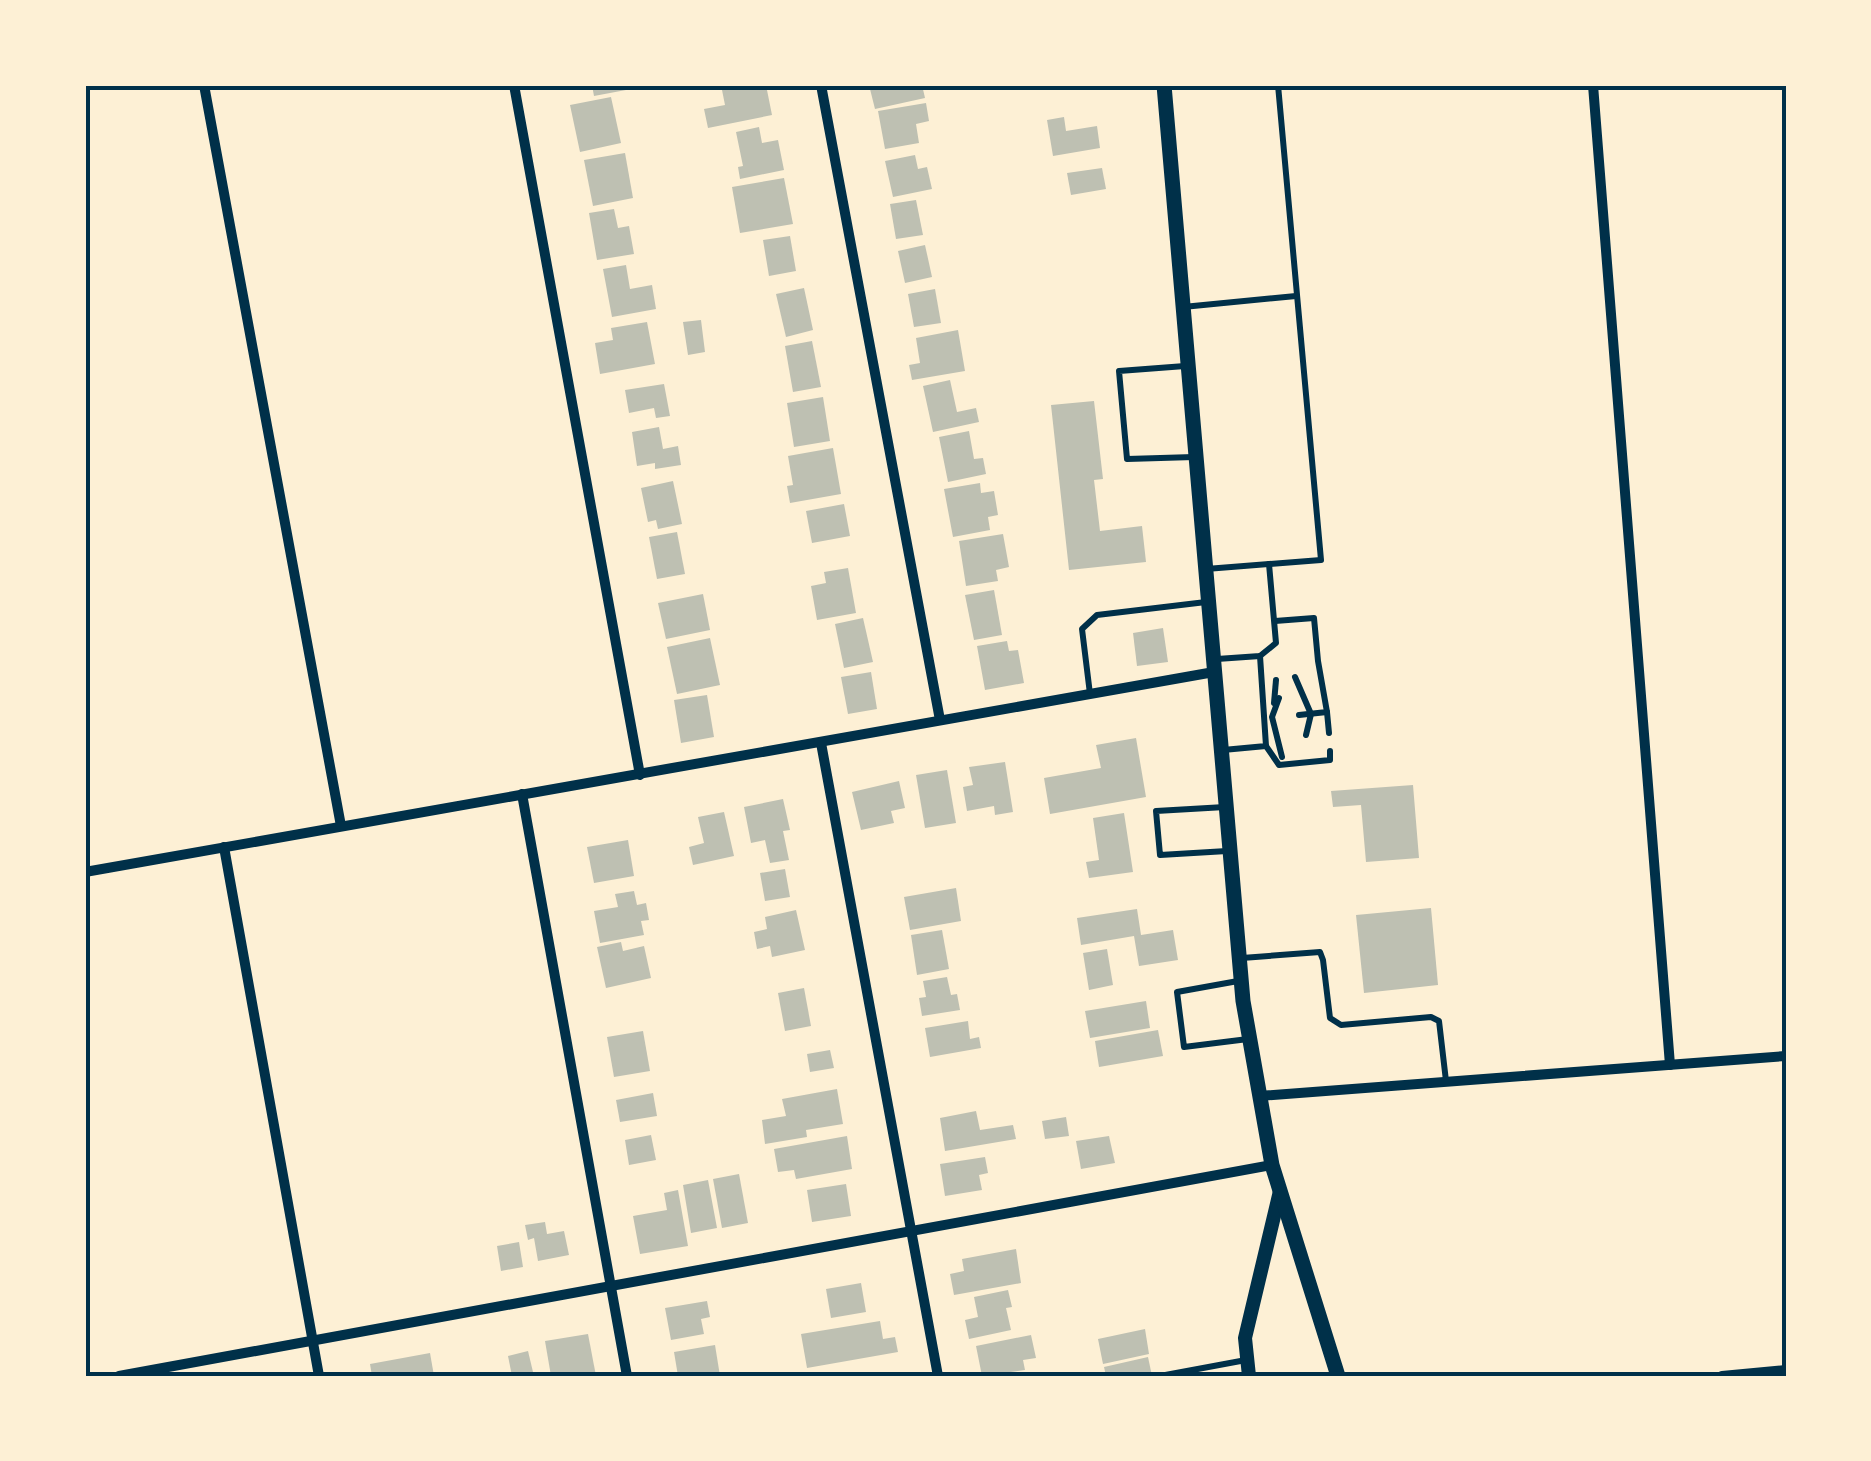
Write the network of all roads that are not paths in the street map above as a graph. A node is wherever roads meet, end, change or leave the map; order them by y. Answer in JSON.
{"nodes":[{"id":1,"x":204,"y":85,"type":"edge"},
{"id":2,"x":514,"y":85,"type":"edge"},
{"id":3,"x":821,"y":85,"type":"edge"},
{"id":4,"x":1164,"y":85,"type":"edge"},
{"id":5,"x":1173,"y":85,"type":"edge"},
{"id":6,"x":1256,"y":85,"type":"edge"},
{"id":7,"x":1593,"y":85,"type":"edge"},
{"id":8,"x":1278,"y":86,"type":"edge"},
{"id":9,"x":1296,"y":296,"type":"junction"},
{"id":10,"x":1183,"y":307,"type":"junction"},
{"id":11,"x":1188,"y":366,"type":"junction"},
{"id":12,"x":1196,"y":457,"type":"junction"},
{"id":13,"x":1269,"y":564,"type":"junction"},
{"id":14,"x":1205,"y":569,"type":"junction"},
{"id":15,"x":1208,"y":602,"type":"junction"},
{"id":16,"x":1274,"y":622,"type":"junction"},
{"id":17,"x":1260,"y":656,"type":"junction"},
{"id":18,"x":1213,"y":666,"type":"junction"},
{"id":19,"x":1295,"y":678,"type":"dead end"},
{"id":20,"x":1276,"y":680,"type":"dead end"},
{"id":21,"x":1090,"y":694,"type":"junction"},
{"id":22,"x":1297,"y":696,"type":"dead end"},
{"id":23,"x":1279,"y":698,"type":"dead end"},
{"id":24,"x":1327,"y":712,"type":"junction"},
{"id":25,"x":1311,"y":714,"type":"junction"},
{"id":26,"x":1298,"y":715,"type":"dead end"},
{"id":27,"x":1272,"y":717,"type":"junction"},
{"id":28,"x":940,"y":720,"type":"junction"},
{"id":29,"x":1328,"y":733,"type":"dead end"},
{"id":30,"x":1303,"y":734,"type":"dead end"},
{"id":31,"x":1281,"y":736,"type":"dead end"},
{"id":32,"x":821,"y":743,"type":"junction"},
{"id":33,"x":1266,"y":746,"type":"junction"},
{"id":34,"x":1220,"y":750,"type":"junction"},
{"id":35,"x":1330,"y":751,"type":"dead end"},
{"id":36,"x":1282,"y":758,"type":"dead end"},
{"id":37,"x":640,"y":775,"type":"junction"},
{"id":38,"x":522,"y":794,"type":"junction"},
{"id":39,"x":1225,"y":807,"type":"junction"},
{"id":40,"x":341,"y":826,"type":"junction"},
{"id":41,"x":224,"y":847,"type":"junction"},
{"id":42,"x":1229,"y":851,"type":"junction"},
{"id":43,"x":85,"y":872,"type":"edge"},
{"id":44,"x":1239,"y":958,"type":"junction"},
{"id":45,"x":1241,"y":981,"type":"junction"},
{"id":46,"x":1249,"y":1039,"type":"junction"},
{"id":47,"x":1786,"y":1056,"type":"edge"},
{"id":48,"x":1670,"y":1065,"type":"junction"},
{"id":49,"x":1446,"y":1082,"type":"junction"},
{"id":50,"x":1258,"y":1096,"type":"junction"},
{"id":51,"x":1272,"y":1165,"type":"junction"},
{"id":52,"x":1280,"y":1191,"type":"junction"},
{"id":53,"x":912,"y":1231,"type":"junction"},
{"id":54,"x":611,"y":1286,"type":"junction"},
{"id":55,"x":312,"y":1340,"type":"junction"},
{"id":56,"x":1248,"y":1360,"type":"junction"},
{"id":57,"x":1786,"y":1370,"type":"edge"},
{"id":58,"x":1183,"y":1374,"type":"edge"},
{"id":59,"x":119,"y":1376,"type":"edge"},
{"id":60,"x":319,"y":1376,"type":"edge"},
{"id":61,"x":627,"y":1376,"type":"edge"},
{"id":62,"x":938,"y":1376,"type":"edge"},
{"id":63,"x":1160,"y":1376,"type":"edge"},
{"id":64,"x":1249,"y":1376,"type":"edge"},
{"id":65,"x":1338,"y":1376,"type":"edge"},
{"id":66,"x":1722,"y":1376,"type":"edge"}],
"edges":[{"from":1,"to":40,"type":"street"},
{"from":2,"to":37,"type":"street"},
{"from":3,"to":28,"type":"street"},
{"from":4,"to":5,"type":"lane"},
{"from":4,"to":10,"type":"main road"},
{"from":6,"to":8,"type":"lane"},
{"from":7,"to":48,"type":"street"},
{"from":8,"to":9,"type":"lane"},
{"from":9,"to":10,"type":"lane"},
{"from":9,"to":13,"type":"lane"},
{"from":10,"to":11,"type":"main road"},
{"from":11,"to":12,"type":"main road"},
{"from":11,"to":12,"type":"lane"},
{"from":12,"to":14,"type":"main road"},
{"from":13,"to":14,"type":"lane"},
{"from":13,"to":16,"type":"lane"},
{"from":14,"to":15,"type":"main road"},
{"from":15,"to":18,"type":"main road"},
{"from":15,"to":21,"type":"lane"},
{"from":16,"to":17,"type":"lane"},
{"from":16,"to":24,"type":"lane"},
{"from":17,"to":18,"type":"lane"},
{"from":17,"to":27,"type":"lane"},
{"from":18,"to":21,"type":"street"},
{"from":18,"to":34,"type":"main road"},
{"from":19,"to":25,"type":"lane"},
{"from":20,"to":27,"type":"lane"},
{"from":21,"to":28,"type":"street"},
{"from":22,"to":25,"type":"lane"},
{"from":23,"to":27,"type":"lane"},
{"from":24,"to":25,"type":"lane"},
{"from":24,"to":29,"type":"lane"},
{"from":25,"to":26,"type":"lane"},
{"from":25,"to":30,"type":"lane"},
{"from":27,"to":31,"type":"lane"},
{"from":27,"to":33,"type":"lane"},
{"from":27,"to":36,"type":"lane"},
{"from":28,"to":32,"type":"street"},
{"from":32,"to":37,"type":"street"},
{"from":32,"to":53,"type":"street"},
{"from":33,"to":34,"type":"lane"},
{"from":33,"to":35,"type":"lane"},
{"from":34,"to":39,"type":"main road"},
{"from":37,"to":38,"type":"street"},
{"from":38,"to":40,"type":"street"},
{"from":38,"to":54,"type":"street"},
{"from":39,"to":42,"type":"main road"},
{"from":39,"to":42,"type":"lane"},
{"from":40,"to":41,"type":"street"},
{"from":41,"to":43,"type":"street"},
{"from":41,"to":55,"type":"street"},
{"from":42,"to":44,"type":"main road"},
{"from":44,"to":45,"type":"main road"},
{"from":44,"to":49,"type":"lane"},
{"from":45,"to":46,"type":"main road"},
{"from":45,"to":46,"type":"lane"},
{"from":46,"to":50,"type":"main road"},
{"from":47,"to":48,"type":"street"},
{"from":48,"to":49,"type":"street"},
{"from":49,"to":50,"type":"street"},
{"from":50,"to":51,"type":"main road"},
{"from":51,"to":52,"type":"main road"},
{"from":51,"to":53,"type":"street"},
{"from":52,"to":56,"type":"street"},
{"from":52,"to":65,"type":"main road"},
{"from":53,"to":54,"type":"street"},
{"from":53,"to":62,"type":"street"},
{"from":54,"to":55,"type":"street"},
{"from":54,"to":61,"type":"street"},
{"from":55,"to":59,"type":"street"},
{"from":55,"to":60,"type":"street"},
{"from":56,"to":58,"type":"lane"},
{"from":56,"to":64,"type":"street"},
{"from":57,"to":66,"type":"street"},
{"from":58,"to":63,"type":"lane"}]}
